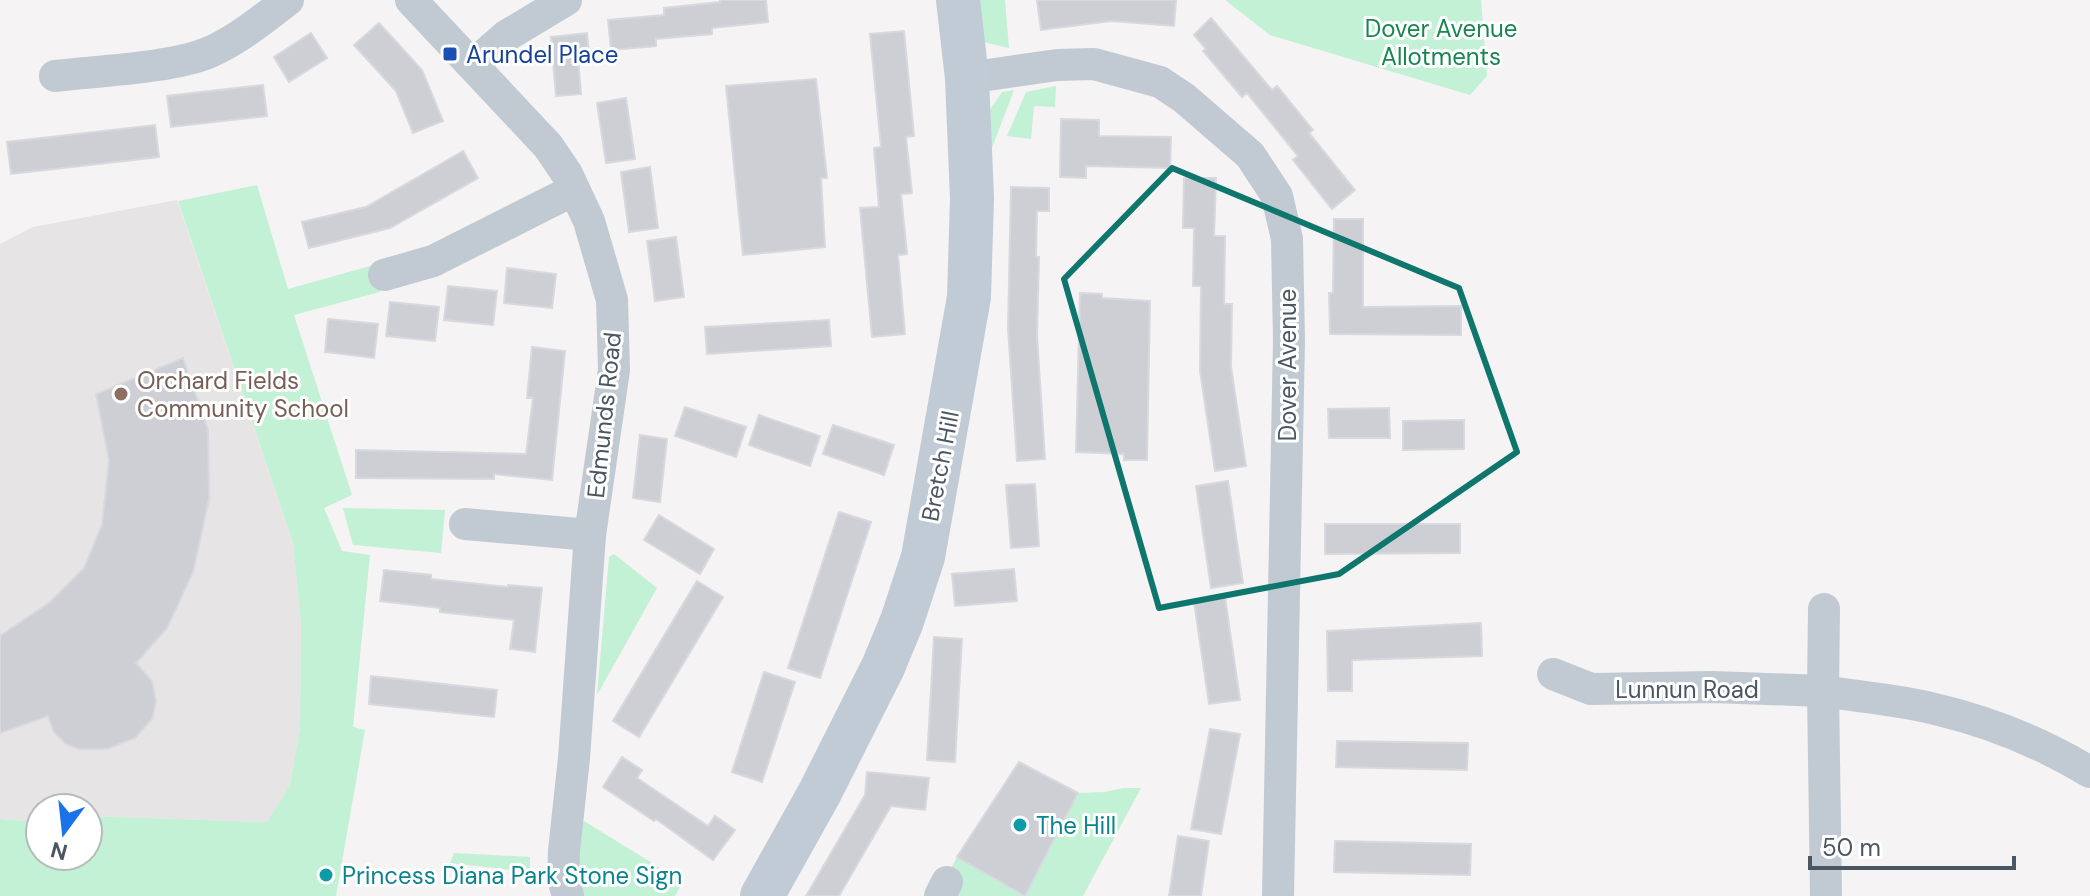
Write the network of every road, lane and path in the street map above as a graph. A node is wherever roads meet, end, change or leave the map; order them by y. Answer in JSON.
{"nodes":[{"id":1,"x":288,"y":0,"type":"edge"},
{"id":2,"x":411,"y":0,"type":"edge"},
{"id":3,"x":566,"y":0,"type":"edge"},
{"id":4,"x":958,"y":0,"type":"edge"},
{"id":5,"x":474,"y":64,"type":"junction"},
{"id":6,"x":55,"y":76,"type":"dead end"},
{"id":7,"x":967,"y":78,"type":"junction"},
{"id":8,"x":574,"y":190,"type":"junction"},
{"id":9,"x":384,"y":275,"type":"dead end"},
{"id":10,"x":465,"y":524,"type":"dead end"},
{"id":11,"x":590,"y":535,"type":"junction"},
{"id":12,"x":1824,"y":609,"type":"dead end"},
{"id":13,"x":1553,"y":674,"type":"dead end"},
{"id":14,"x":1823,"y":691,"type":"junction"},
{"id":15,"x":2090,"y":772,"type":"edge"},
{"id":16,"x":568,"y":896,"type":"edge"},
{"id":17,"x":762,"y":896,"type":"edge"},
{"id":18,"x":1278,"y":896,"type":"edge"},
{"id":19,"x":1826,"y":896,"type":"edge"}],
"edges":[{"from":1,"to":6,"type":"street"},
{"from":2,"to":5,"type":"street","name":"Edmunds Road"},
{"from":3,"to":5,"type":"street"},
{"from":4,"to":7,"type":"street","name":"Bretch Hill"},
{"from":5,"to":8,"type":"street","name":"Edmunds Road"},
{"from":7,"to":17,"type":"street","name":"Bretch Hill"},
{"from":7,"to":18,"type":"street","name":"Dover Avenue"},
{"from":8,"to":9,"type":"street"},
{"from":8,"to":11,"type":"street","name":"Edmunds Road"},
{"from":10,"to":11,"type":"street"},
{"from":11,"to":16,"type":"street","name":"Edmunds Road"},
{"from":12,"to":14,"type":"street"},
{"from":13,"to":14,"type":"street","name":"Lunnun Road"},
{"from":14,"to":15,"type":"street","name":"Lunnun Road"},
{"from":14,"to":19,"type":"street"}]}
